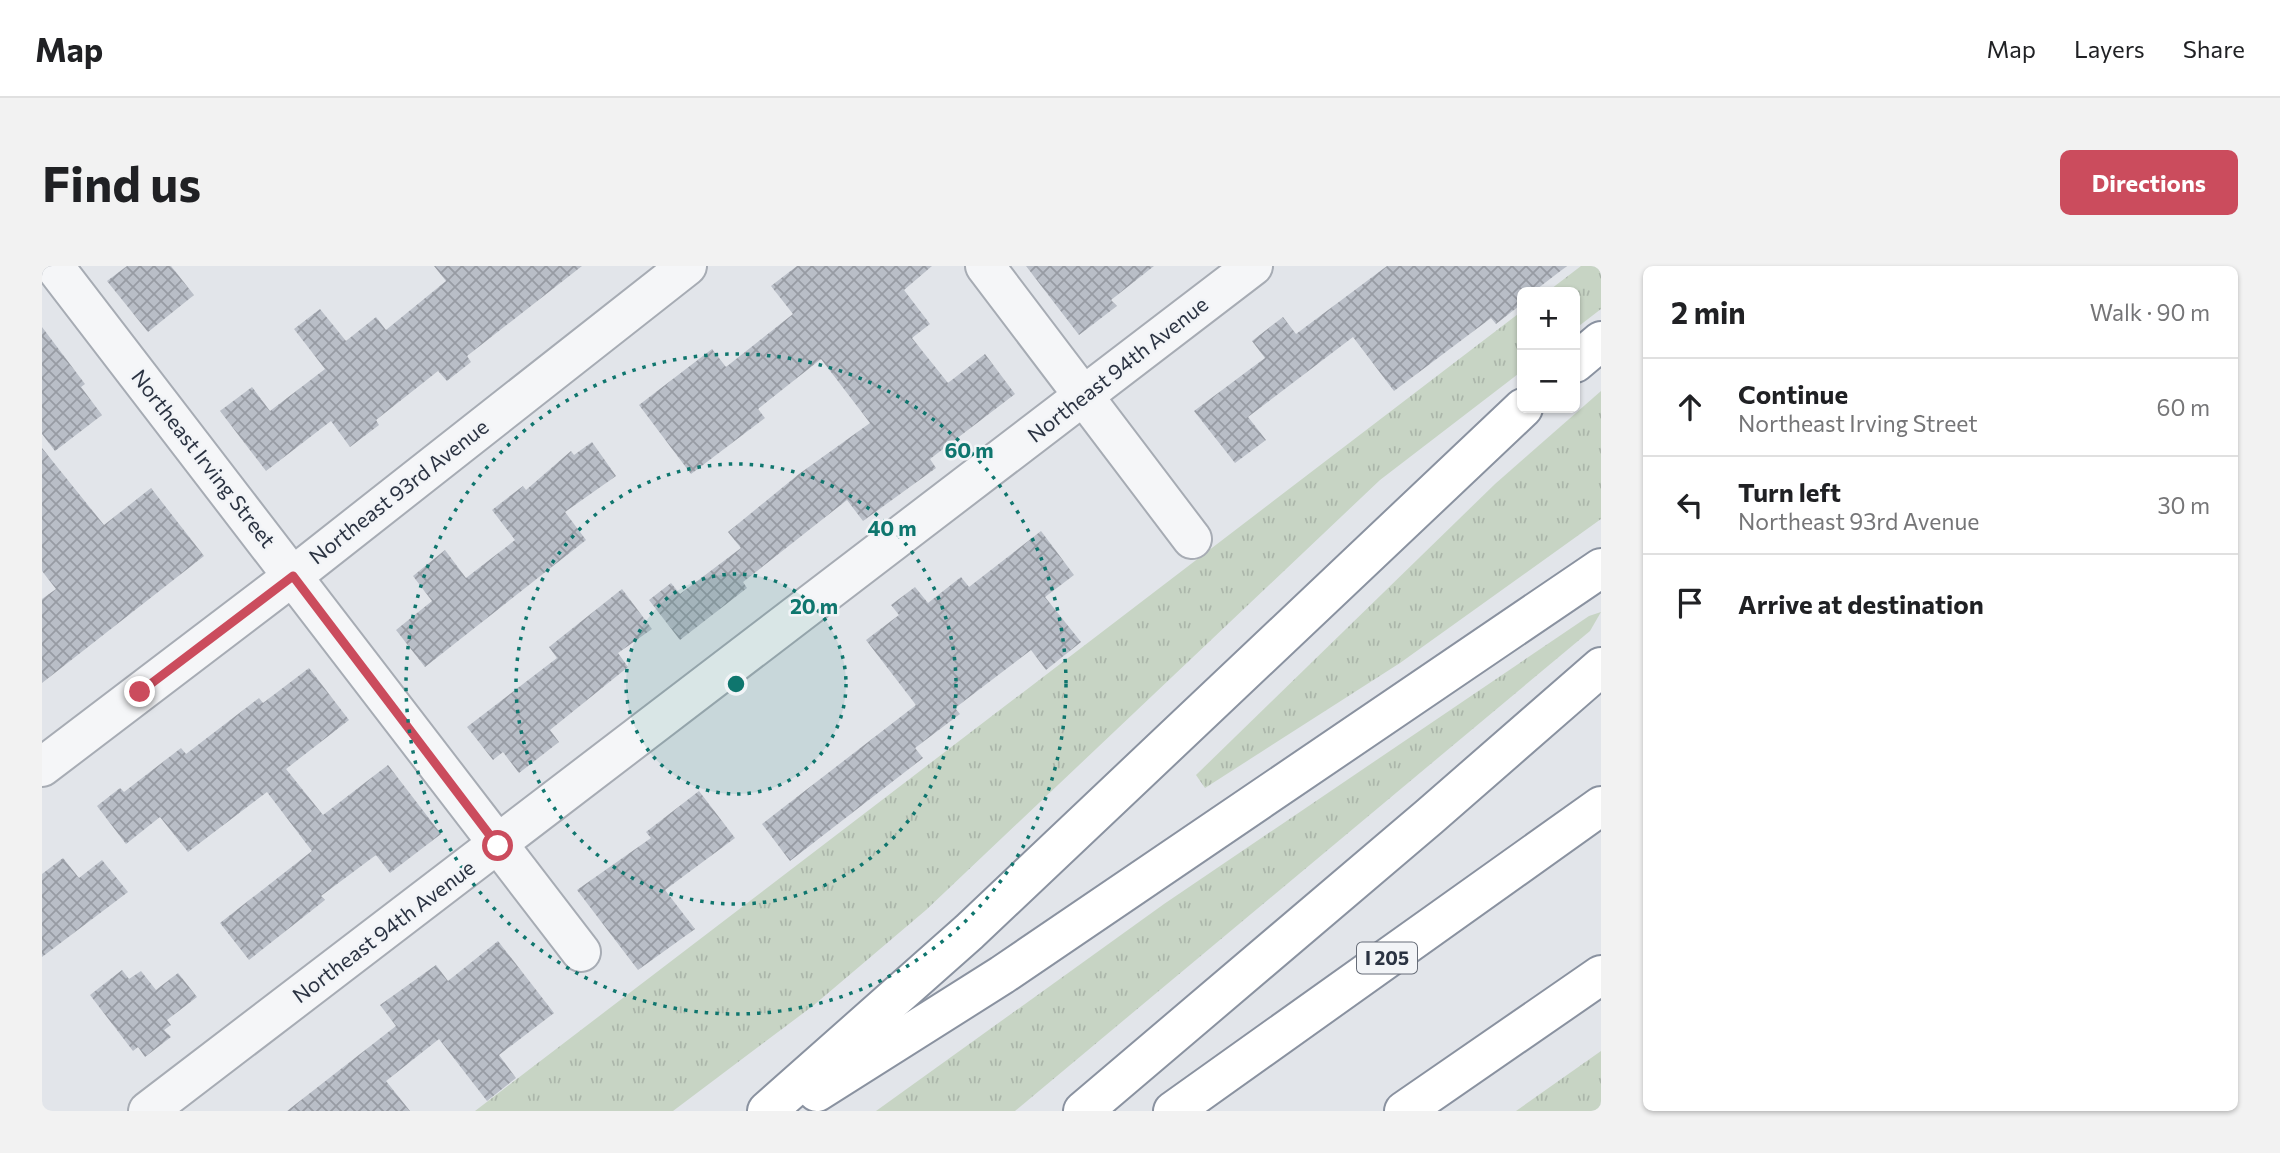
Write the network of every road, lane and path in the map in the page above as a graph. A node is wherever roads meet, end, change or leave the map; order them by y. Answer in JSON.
{"nodes":[{"id":1,"x":54,"y":266,"type":"edge"},
{"id":2,"x":687,"y":266,"type":"edge"},
{"id":3,"x":985,"y":266,"type":"edge"},
{"id":4,"x":1252,"y":266,"type":"edge"},
{"id":5,"x":1601,"y":341,"type":"edge"},
{"id":6,"x":1580,"y":359,"type":"edge"},
{"id":7,"x":1083,"y":398,"type":"junction"},
{"id":8,"x":1518,"y":413,"type":"edge"},
{"id":9,"x":1192,"y":540,"type":"dead end"},
{"id":10,"x":1601,"y":568,"type":"edge"},
{"id":11,"x":293,"y":576,"type":"junction"},
{"id":12,"x":1601,"y":667,"type":"edge"},
{"id":13,"x":42,"y":767,"type":"edge"},
{"id":14,"x":1601,"y":806,"type":"edge"},
{"id":15,"x":498,"y":846,"type":"junction"},
{"id":16,"x":581,"y":952,"type":"dead end"},
{"id":17,"x":1601,"y":975,"type":"edge"},
{"id":18,"x":148,"y":1111,"type":"edge"},
{"id":19,"x":767,"y":1111,"type":"edge"},
{"id":20,"x":786,"y":1111,"type":"edge"},
{"id":21,"x":1083,"y":1111,"type":"edge"},
{"id":22,"x":1173,"y":1111,"type":"edge"},
{"id":23,"x":1405,"y":1111,"type":"edge"}],
"edges":[{"from":1,"to":11,"type":"street","name":"Northeast Irving Street"},
{"from":2,"to":11,"type":"street","name":"Northeast 93rd Avenue"},
{"from":3,"to":7,"type":"street"},
{"from":4,"to":7,"type":"street","name":"Northeast 94th Avenue"},
{"from":5,"to":6,"type":"highway"},
{"from":7,"to":9,"type":"street"},
{"from":7,"to":15,"type":"street","name":"Northeast 94th Avenue"},
{"from":8,"to":19,"type":"highway"},
{"from":10,"to":20,"type":"highway"},
{"from":11,"to":13,"type":"street","name":"Northeast 93rd Avenue"},
{"from":11,"to":15,"type":"street","name":"Northeast Irving Street"},
{"from":12,"to":21,"type":"highway"},
{"from":14,"to":22,"type":"highway","number":"I 205"},
{"from":15,"to":16,"type":"street","name":"Northeast Irving Street"},
{"from":15,"to":18,"type":"street","name":"Northeast 94th Avenue"},
{"from":17,"to":23,"type":"highway"}]}
